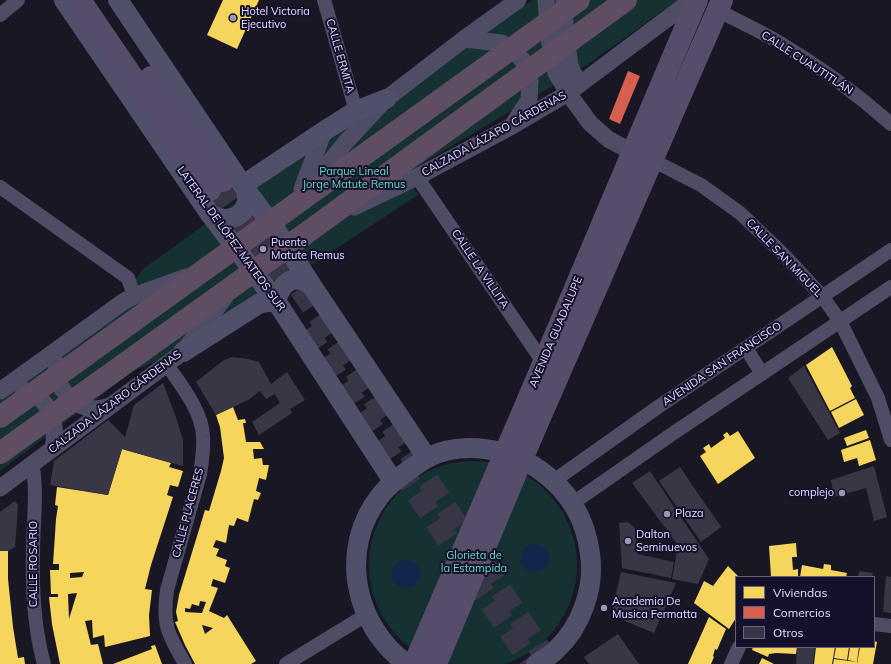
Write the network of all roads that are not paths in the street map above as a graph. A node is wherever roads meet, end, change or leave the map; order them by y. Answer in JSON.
{"nodes":[{"id":1,"x":18,"y":0,"type":"edge"},
{"id":2,"x":64,"y":0,"type":"edge"},
{"id":3,"x":80,"y":0,"type":"edge"},
{"id":4,"x":97,"y":0,"type":"edge"},
{"id":5,"x":118,"y":0,"type":"edge"},
{"id":6,"x":324,"y":0,"type":"edge"},
{"id":7,"x":518,"y":0,"type":"edge"},
{"id":8,"x":546,"y":0,"type":"edge"},
{"id":9,"x":564,"y":0,"type":"edge"},
{"id":10,"x":579,"y":0,"type":"edge"},
{"id":11,"x":626,"y":0,"type":"edge"},
{"id":12,"x":692,"y":0,"type":"edge"},
{"id":13,"x":697,"y":0,"type":"edge"},
{"id":14,"x":720,"y":5,"type":"edge"},
{"id":15,"x":0,"y":15,"type":"edge"},
{"id":16,"x":464,"y":39,"type":"junction"},
{"id":17,"x":573,"y":89,"type":"junction"},
{"id":18,"x":386,"y":99,"type":"junction"},
{"id":19,"x":356,"y":111,"type":"junction"},
{"id":20,"x":891,"y":124,"type":"edge"},
{"id":21,"x":512,"y":126,"type":"junction"},
{"id":22,"x":324,"y":131,"type":"junction"},
{"id":23,"x":632,"y":152,"type":"junction"},
{"id":24,"x":652,"y":160,"type":"junction"},
{"id":25,"x":417,"y":177,"type":"junction"},
{"id":26,"x":231,"y":186,"type":"junction"},
{"id":27,"x":0,"y":187,"type":"edge"},
{"id":28,"x":296,"y":204,"type":"junction"},
{"id":29,"x":210,"y":214,"type":"junction"},
{"id":30,"x":279,"y":235,"type":"junction"},
{"id":31,"x":891,"y":250,"type":"edge"},
{"id":32,"x":246,"y":260,"type":"junction"},
{"id":33,"x":312,"y":286,"type":"junction"},
{"id":34,"x":891,"y":287,"type":"edge"},
{"id":35,"x":134,"y":296,"type":"junction"},
{"id":36,"x":822,"y":296,"type":"junction"},
{"id":37,"x":276,"y":301,"type":"junction"},
{"id":38,"x":840,"y":321,"type":"junction"},
{"id":39,"x":65,"y":343,"type":"junction"},
{"id":40,"x":746,"y":348,"type":"junction"},
{"id":41,"x":183,"y":352,"type":"junction"},
{"id":42,"x":543,"y":362,"type":"junction"},
{"id":43,"x":167,"y":365,"type":"junction"},
{"id":44,"x":762,"y":374,"type":"junction"},
{"id":45,"x":2,"y":389,"type":"edge"},
{"id":46,"x":108,"y":407,"type":"junction"},
{"id":47,"x":0,"y":417,"type":"edge"},
{"id":48,"x":891,"y":440,"type":"edge"},
{"id":49,"x":53,"y":448,"type":"junction"},
{"id":50,"x":0,"y":453,"type":"edge"},
{"id":51,"x":513,"y":456,"type":"junction"},
{"id":52,"x":427,"y":458,"type":"junction"},
{"id":53,"x":32,"y":463,"type":"junction"},
{"id":54,"x":555,"y":480,"type":"junction"},
{"id":55,"x":393,"y":481,"type":"junction"},
{"id":56,"x":0,"y":488,"type":"edge"},
{"id":57,"x":573,"y":503,"type":"junction"},
{"id":58,"x":366,"y":615,"type":"junction"},
{"id":59,"x":875,"y":624,"type":"edge"},
{"id":60,"x":891,"y":626,"type":"edge"},
{"id":61,"x":739,"y":648,"type":"edge"},
{"id":62,"x":560,"y":657,"type":"edge"},
{"id":63,"x":44,"y":664,"type":"edge"},
{"id":64,"x":185,"y":664,"type":"edge"},
{"id":65,"x":286,"y":664,"type":"edge"},
{"id":66,"x":407,"y":664,"type":"edge"},
{"id":67,"x":414,"y":664,"type":"edge"},
{"id":68,"x":436,"y":664,"type":"edge"},
{"id":69,"x":536,"y":664,"type":"edge"},
{"id":70,"x":731,"y":664,"type":"edge"}],
"edges":[{"from":1,"to":15,"type":"street"},
{"from":2,"to":29,"type":"main road","name":"LATERAL DE LÓPEZ MATEOS SUR"},
{"from":3,"to":26,"type":"main road"},
{"from":4,"to":26,"type":"main road"},
{"from":5,"to":26,"type":"main road"},
{"from":6,"to":19,"type":"street","name":"CALLE ERMITA"},
{"from":7,"to":16,"type":"street","name":"CALZADA LÁZARO CÁRDENAS"},
{"from":8,"to":17,"type":"street"},
{"from":9,"to":17,"type":"street"},
{"from":10,"to":47,"type":"highway","bridge":true},
{"from":11,"to":50,"type":"highway","name":"CALZADA LÁZARO CÁRDENAS","bridge":true},
{"from":12,"to":17,"type":"street","name":"CALZADA LÁZARO CÁRDENAS"},
{"from":13,"to":23,"type":"main road","name":"AVENIDA GUADALUPE"},
{"from":14,"to":20,"type":"street","name":"CALLE CUAUTITLÁN"},
{"from":14,"to":24,"type":"main road","name":"AVENIDA GUADALUPE"},
{"from":16,"to":18,"type":"street","name":"CALZADA LÁZARO CÁRDENAS"},
{"from":16,"to":21,"type":"street"},
{"from":17,"to":21,"type":"street","name":"CALZADA LÁZARO CÁRDENAS"},
{"from":17,"to":23,"type":"street"},
{"from":18,"to":19,"type":"main road"},
{"from":18,"to":28,"type":"street","name":"CALZADA LÁZARO CÁRDENAS"},
{"from":19,"to":22,"type":"main road"},
{"from":21,"to":25,"type":"street","name":"CALZADA LÁZARO CÁRDENAS"},
{"from":22,"to":26,"type":"main road"},
{"from":22,"to":28,"type":"street"},
{"from":23,"to":42,"type":"main road","name":"AVENIDA GUADALUPE"},
{"from":24,"to":36,"type":"street","name":"CALLE SAN MIGUEL"},
{"from":24,"to":51,"type":"main road","name":"AVENIDA GUADALUPE"},
{"from":25,"to":30,"type":"street","name":"CALZADA LÁZARO CÁRDENAS"},
{"from":25,"to":42,"type":"street","name":"CALLE LA VILLITA"},
{"from":26,"to":29,"type":"main road"},
{"from":26,"to":30,"type":"main road"},
{"from":27,"to":35,"type":"street"},
{"from":28,"to":30,"type":"street","name":"CALZADA LÁZARO CÁRDENAS"},
{"from":29,"to":32,"type":"main road","name":"LATERAL DE LÓPEZ MATEOS SUR"},
{"from":30,"to":32,"type":"street","name":"CALZADA LÁZARO CÁRDENAS"},
{"from":30,"to":33,"type":"main road"},
{"from":31,"to":36,"type":"street","name":"AVENIDA SAN FRANCISCO"},
{"from":32,"to":35,"type":"street","name":"CALZADA LÁZARO CÁRDENAS"},
{"from":32,"to":37,"type":"main road","name":"LATERAL DE LÓPEZ MATEOS SUR"},
{"from":32,"to":41,"type":"street","name":"CALZADA LÁZARO CÁRDENAS"},
{"from":33,"to":37,"type":"main road"},
{"from":33,"to":52,"type":"main road"},
{"from":34,"to":38,"type":"street"},
{"from":35,"to":39,"type":"street","name":"CALZADA LÁZARO CÁRDENAS"},
{"from":36,"to":38,"type":"street","name":"CALLE SAN MIGUEL"},
{"from":36,"to":40,"type":"street","name":"AVENIDA SAN FRANCISCO"},
{"from":37,"to":41,"type":"main road"},
{"from":37,"to":55,"type":"main road","name":"LATERAL DE LÓPEZ MATEOS SUR"},
{"from":38,"to":44,"type":"street"},
{"from":38,"to":48,"type":"street","name":"CALLE SAN MIGUEL"},
{"from":39,"to":45,"type":"street","name":"CALZADA LÁZARO CÁRDENAS"},
{"from":39,"to":46,"type":"street"},
{"from":40,"to":44,"type":"street"},
{"from":40,"to":54,"type":"street","name":"AVENIDA SAN FRANCISCO"},
{"from":41,"to":43,"type":"street","name":"CALZADA LÁZARO CÁRDENAS"},
{"from":42,"to":51,"type":"main road","name":"AVENIDA GUADALUPE"},
{"from":43,"to":46,"type":"street","name":"CALZADA LÁZARO CÁRDENAS"},
{"from":43,"to":64,"type":"street","name":"CALLE PLACERES"},
{"from":44,"to":57,"type":"street"},
{"from":45,"to":49,"type":"street"},
{"from":46,"to":49,"type":"street","name":"CALZADA LÁZARO CÁRDENAS"},
{"from":49,"to":53,"type":"street","name":"CALZADA LÁZARO CÁRDENAS"},
{"from":51,"to":52,"type":"main road"},
{"from":51,"to":54,"type":"main road"},
{"from":51,"to":67,"type":"main road","name":"AVENIDA GUADALUPE"},
{"from":51,"to":68,"type":"main road"},
{"from":52,"to":55,"type":"main road"},
{"from":53,"to":56,"type":"street","name":"CALZADA LÁZARO CÁRDENAS"},
{"from":53,"to":63,"type":"street","name":"CALLE ROSARIO"},
{"from":54,"to":57,"type":"main road"},
{"from":55,"to":58,"type":"main road"},
{"from":57,"to":62,"type":"main road"},
{"from":58,"to":65,"type":"street"},
{"from":58,"to":66,"type":"main road"},
{"from":59,"to":60,"type":"street"},
{"from":61,"to":70,"type":"street"},
{"from":62,"to":69,"type":"main road"}]}
